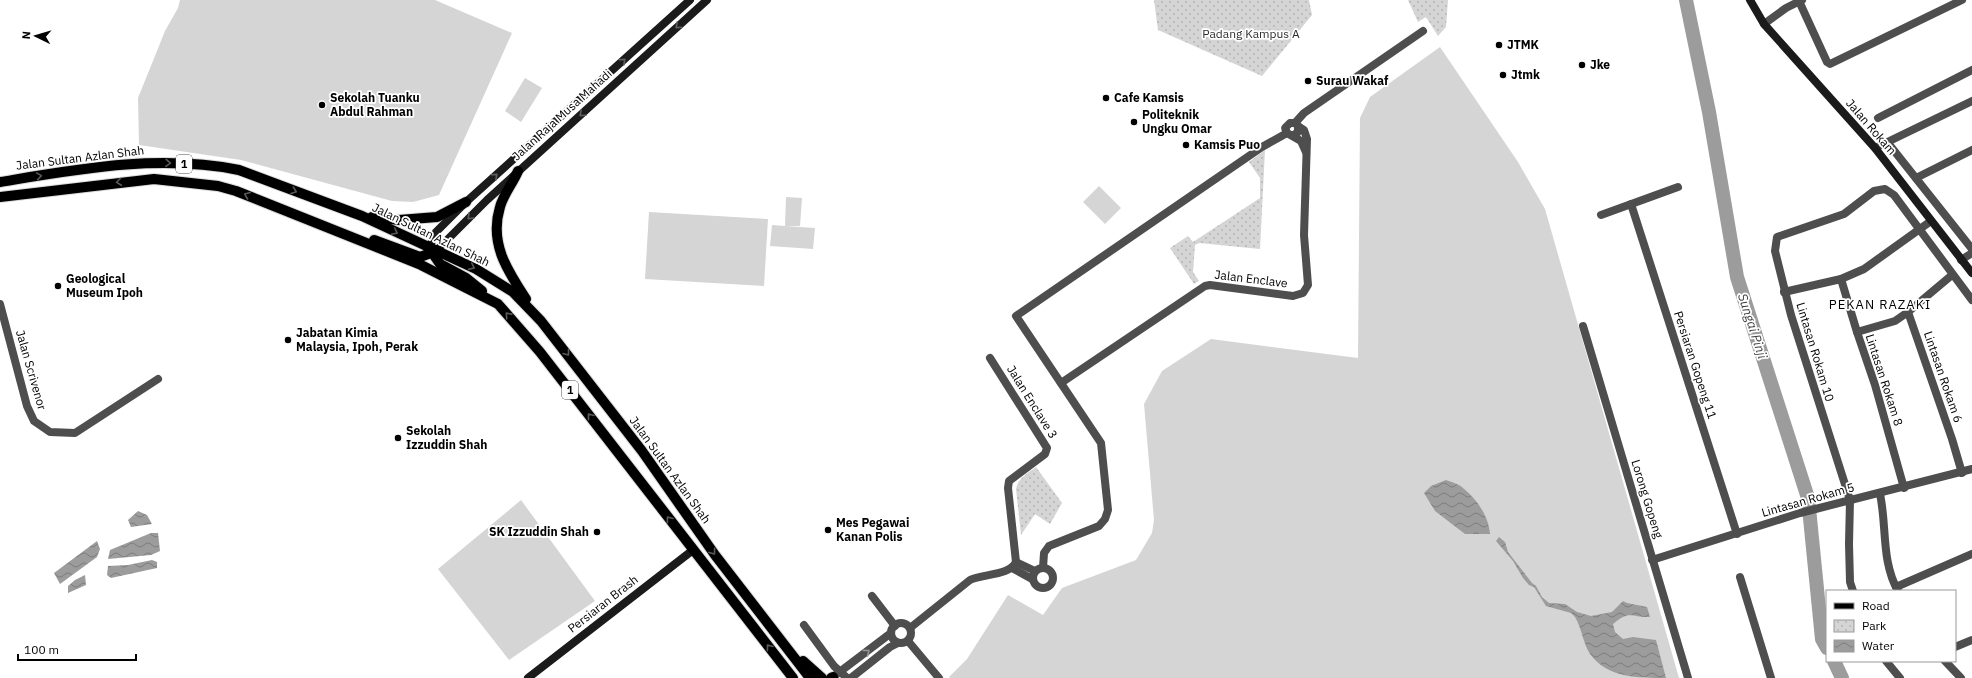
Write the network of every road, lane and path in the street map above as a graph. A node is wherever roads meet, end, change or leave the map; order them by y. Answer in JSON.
{"nodes":[{"id":1,"x":690,"y":0,"type":"edge"},
{"id":2,"x":707,"y":0,"type":"edge"},
{"id":3,"x":1750,"y":0,"type":"edge"},
{"id":4,"x":1962,"y":0,"type":"edge"},
{"id":5,"x":1801,"y":1,"type":"edge"},
{"id":6,"x":1764,"y":24,"type":"junction"},
{"id":7,"x":1423,"y":31,"type":"dead end"},
{"id":8,"x":1972,"y":70,"type":"edge"},
{"id":9,"x":1972,"y":101,"type":"edge"},
{"id":10,"x":1878,"y":118,"type":"dead end"},
{"id":11,"x":1296,"y":124,"type":"junction"},
{"id":12,"x":1290,"y":134,"type":"junction"},
{"id":13,"x":1888,"y":143,"type":"junction"},
{"id":14,"x":1875,"y":148,"type":"junction"},
{"id":15,"x":1972,"y":150,"type":"edge"},
{"id":16,"x":1307,"y":155,"type":"junction"},
{"id":17,"x":518,"y":171,"type":"junction"},
{"id":18,"x":1916,"y":178,"type":"junction"},
{"id":19,"x":0,"y":182,"type":"edge"},
{"id":20,"x":1678,"y":187,"type":"dead end"},
{"id":21,"x":0,"y":197,"type":"edge"},
{"id":22,"x":466,"y":202,"type":"junction"},
{"id":23,"x":1632,"y":204,"type":"junction"},
{"id":24,"x":1601,"y":215,"type":"dead end"},
{"id":25,"x":362,"y":216,"type":"junction"},
{"id":26,"x":309,"y":220,"type":"junction"},
{"id":27,"x":1931,"y":221,"type":"junction"},
{"id":28,"x":1920,"y":230,"type":"junction"},
{"id":29,"x":1972,"y":249,"type":"edge"},
{"id":30,"x":432,"y":251,"type":"junction"},
{"id":31,"x":1972,"y":253,"type":"edge"},
{"id":32,"x":1962,"y":260,"type":"junction"},
{"id":33,"x":1972,"y":273,"type":"edge"},
{"id":34,"x":1952,"y":275,"type":"junction"},
{"id":35,"x":1841,"y":279,"type":"junction"},
{"id":36,"x":1784,"y":292,"type":"junction"},
{"id":37,"x":1972,"y":300,"type":"edge"},
{"id":38,"x":0,"y":304,"type":"edge"},
{"id":39,"x":498,"y":304,"type":"junction"},
{"id":40,"x":1908,"y":312,"type":"junction"},
{"id":41,"x":541,"y":321,"type":"junction"},
{"id":42,"x":1583,"y":326,"type":"dead end"},
{"id":43,"x":1857,"y":332,"type":"junction"},
{"id":44,"x":990,"y":358,"type":"dead end"},
{"id":45,"x":158,"y":379,"type":"dead end"},
{"id":46,"x":1061,"y":383,"type":"junction"},
{"id":47,"x":1972,"y":469,"type":"edge"},
{"id":48,"x":1962,"y":473,"type":"junction"},
{"id":49,"x":1904,"y":488,"type":"junction"},
{"id":50,"x":1880,"y":494,"type":"junction"},
{"id":51,"x":1850,"y":500,"type":"junction"},
{"id":52,"x":1737,"y":534,"type":"junction"},
{"id":53,"x":693,"y":550,"type":"junction"},
{"id":54,"x":1972,"y":554,"type":"edge"},
{"id":55,"x":1652,"y":560,"type":"junction"},
{"id":56,"x":1014,"y":565,"type":"junction"},
{"id":57,"x":1740,"y":577,"type":"dead end"},
{"id":58,"x":1897,"y":589,"type":"edge"},
{"id":59,"x":1853,"y":590,"type":"edge"},
{"id":60,"x":872,"y":596,"type":"dead end"},
{"id":61,"x":804,"y":626,"type":"dead end"},
{"id":62,"x":910,"y":628,"type":"junction"},
{"id":63,"x":893,"y":629,"type":"junction"},
{"id":64,"x":908,"y":640,"type":"junction"},
{"id":65,"x":1972,"y":640,"type":"edge"},
{"id":66,"x":898,"y":643,"type":"junction"},
{"id":67,"x":786,"y":647,"type":"junction"},
{"id":68,"x":1956,"y":647,"type":"edge"},
{"id":69,"x":792,"y":655,"type":"junction"},
{"id":70,"x":1887,"y":662,"type":"edge"},
{"id":71,"x":1946,"y":662,"type":"edge"},
{"id":72,"x":845,"y":675,"type":"edge"},
{"id":73,"x":531,"y":677,"type":"edge"},
{"id":74,"x":793,"y":678,"type":"edge"},
{"id":75,"x":803,"y":678,"type":"edge"},
{"id":76,"x":810,"y":678,"type":"edge"},
{"id":77,"x":822,"y":678,"type":"edge"},
{"id":78,"x":832,"y":678,"type":"edge"},
{"id":79,"x":851,"y":678,"type":"edge"},
{"id":80,"x":939,"y":678,"type":"edge"},
{"id":81,"x":1688,"y":678,"type":"edge"},
{"id":82,"x":1771,"y":678,"type":"edge"},
{"id":83,"x":1900,"y":678,"type":"edge"},
{"id":84,"x":1961,"y":678,"type":"edge"}],
"edges":[{"from":22,"to":1,"type":"main road","name":"Jalan Raja Musa Mahadi","one_way":true},
{"from":2,"to":17,"type":"main road","name":"Jalan Raja Musa Mahadi","one_way":true},
{"from":3,"to":6,"type":"main road","name":"Jalan Rokam"},
{"from":4,"to":5,"type":"street"},
{"from":5,"to":6,"type":"street"},
{"from":6,"to":14,"type":"main road","name":"Jalan Rokam"},
{"from":7,"to":11,"type":"street"},
{"from":8,"to":10,"type":"street"},
{"from":9,"to":13,"type":"street"},
{"from":11,"to":12,"type":"street"},
{"from":11,"to":12,"type":"street"},
{"from":11,"to":16,"type":"street","name":"Jalan Enclave"},
{"from":12,"to":16,"type":"street"},
{"from":12,"to":46,"type":"street"},
{"from":13,"to":14,"type":"street"},
{"from":13,"to":18,"type":"street","name":"Jalan Rokam"},
{"from":14,"to":27,"type":"main road","name":"Jalan Rokam"},
{"from":15,"to":18,"type":"street"},
{"from":16,"to":46,"type":"street","name":"Jalan Enclave"},
{"from":17,"to":30,"type":"main road","name":"Jalan Raja Musa Mahadi","one_way":true},
{"from":17,"to":41,"type":"main road"},
{"from":18,"to":29,"type":"street","name":"Jalan Rokam"},
{"from":19,"to":25,"type":"main road","name":"Jalan Sultan Azlan Shah","number":"1","one_way":true},
{"from":20,"to":23,"type":"street"},
{"from":26,"to":21,"type":"main road","number":"1","one_way":true},
{"from":22,"to":25,"type":"main road"},
{"from":22,"to":30,"type":"main road","name":"Jalan Raja Musa Mahadi"},
{"from":23,"to":24,"type":"street"},
{"from":23,"to":52,"type":"street","name":"Persiaran Gopeng 11"},
{"from":25,"to":30,"type":"main road","name":"Jalan Sultan Azlan Shah","number":"1","one_way":true},
{"from":26,"to":30,"type":"main road"},
{"from":26,"to":39,"type":"main road","number":"1"},
{"from":27,"to":28,"type":"street"},
{"from":27,"to":32,"type":"main road","name":"Jalan Rokam"},
{"from":28,"to":34,"type":"street"},
{"from":28,"to":35,"type":"street"},
{"from":28,"to":36,"type":"street","name":"Lintasan Rokam 10"},
{"from":30,"to":39,"type":"main road"},
{"from":30,"to":41,"type":"main road","name":"Jalan Sultan Azlan Shah","number":"1","one_way":true},
{"from":31,"to":32,"type":"street"},
{"from":32,"to":33,"type":"main road","name":"Jalan Rokam"},
{"from":34,"to":37,"type":"street"},
{"from":34,"to":40,"type":"street"},
{"from":35,"to":36,"type":"street"},
{"from":35,"to":43,"type":"street","name":"Lintasan Rokam 8"},
{"from":36,"to":51,"type":"street","name":"Lintasan Rokam 10"},
{"from":38,"to":45,"type":"street","name":"Jalan Scrivenor"},
{"from":53,"to":39,"type":"main road","number":"1","one_way":true},
{"from":40,"to":43,"type":"street"},
{"from":40,"to":48,"type":"street","name":"Lintasan Rokam 6"},
{"from":41,"to":67,"type":"main road","name":"Jalan Sultan Azlan Shah","number":"1","one_way":true},
{"from":42,"to":55,"type":"street","name":"Lorong Gopeng"},
{"from":43,"to":49,"type":"street","name":"Lintasan Rokam 8"},
{"from":44,"to":56,"type":"street","name":"Jalan Enclave 3"},
{"from":46,"to":56,"type":"street"},
{"from":47,"to":48,"type":"street","name":"Lintasan Rokam 5"},
{"from":48,"to":49,"type":"street","name":"Lintasan Rokam 5"},
{"from":49,"to":50,"type":"street","name":"Lintasan Rokam 5"},
{"from":50,"to":51,"type":"street","name":"Lintasan Rokam 5"},
{"from":50,"to":58,"type":"street"},
{"from":51,"to":52,"type":"street","name":"Lintasan Rokam 5"},
{"from":51,"to":59,"type":"street","name":"Lintasan Rokam 10"},
{"from":52,"to":55,"type":"street","name":"Lintasan Rokam 5"},
{"from":53,"to":73,"type":"main road","name":"Persiaran Brash"},
{"from":74,"to":53,"type":"main road","number":"1","one_way":true},
{"from":54,"to":58,"type":"street"},
{"from":55,"to":81,"type":"street","name":"Lorong Gopeng"},
{"from":56,"to":62,"type":"street"},
{"from":57,"to":82,"type":"street"},
{"from":60,"to":63,"type":"street"},
{"from":61,"to":72,"type":"street"},
{"from":62,"to":63,"type":"street"},
{"from":62,"to":64,"type":"street"},
{"from":63,"to":66,"type":"street"},
{"from":72,"to":63,"type":"street","one_way":true},
{"from":64,"to":66,"type":"street"},
{"from":64,"to":80,"type":"street"},
{"from":65,"to":68,"type":"street"},
{"from":66,"to":79,"type":"street"},
{"from":67,"to":69,"type":"main road","name":"Jalan Sultan Azlan Shah","number":"1"},
{"from":67,"to":77,"type":"main road"},
{"from":69,"to":75,"type":"main road"},
{"from":69,"to":76,"type":"main road","name":"Jalan Sultan Azlan Shah","number":"1"},
{"from":70,"to":83,"type":"street"},
{"from":71,"to":84,"type":"street"},
{"from":72,"to":78,"type":"street"}]}
